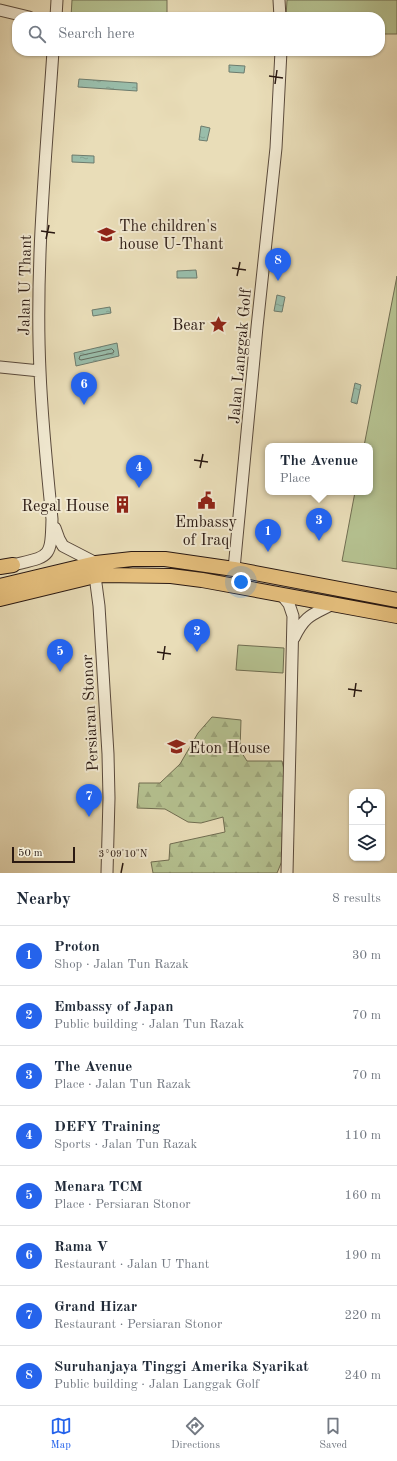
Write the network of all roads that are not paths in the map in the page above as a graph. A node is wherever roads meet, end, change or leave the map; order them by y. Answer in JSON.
{"nodes":[{"id":1,"x":57,"y":0,"type":"edge"},
{"id":2,"x":279,"y":0,"type":"edge"},
{"id":3,"x":0,"y":10,"type":"edge"},
{"id":4,"x":56,"y":12,"type":"edge"},
{"id":5,"x":280,"y":12,"type":"edge"},
{"id":6,"x":12,"y":13,"type":"edge"},
{"id":7,"x":53,"y":56,"type":"edge"},
{"id":8,"x":281,"y":56,"type":"edge"},
{"id":9,"x":0,"y":367,"type":"edge"},
{"id":10,"x":40,"y":371,"type":"junction"},
{"id":11,"x":52,"y":519,"type":"junction"},
{"id":12,"x":6,"y":566,"type":"edge"},
{"id":13,"x":96,"y":569,"type":"junction"},
{"id":14,"x":234,"y":569,"type":"junction"},
{"id":15,"x":21,"y":582,"type":"junction"},
{"id":16,"x":0,"y":583,"type":"edge"},
{"id":17,"x":0,"y":586,"type":"edge"},
{"id":18,"x":281,"y":594,"type":"junction"},
{"id":19,"x":0,"y":599,"type":"edge"},
{"id":20,"x":396,"y":600,"type":"edge"},
{"id":21,"x":333,"y":604,"type":"junction"},
{"id":22,"x":397,"y":616,"type":"edge"},
{"id":23,"x":293,"y":641,"type":"junction"},
{"id":24,"x":108,"y":873,"type":"edge"},
{"id":25,"x":287,"y":873,"type":"edge"}],
"edges":[{"from":1,"to":4,"type":"street"},
{"from":2,"to":5,"type":"street"},
{"from":3,"to":6,"type":"street"},
{"from":7,"to":10,"type":"street","name":"Jalan U Thant"},
{"from":8,"to":14,"type":"street","name":"Jalan Langgak Golf"},
{"from":9,"to":10,"type":"street"},
{"from":10,"to":11,"type":"street","name":"Jalan U Thant"},
{"from":11,"to":12,"type":"street","name":"Jalan U Thant"},
{"from":11,"to":13,"type":"street","name":"Jalan U Thant"},
{"from":13,"to":14,"type":"main road"},
{"from":13,"to":15,"type":"main road"},
{"from":13,"to":18,"type":"main road"},
{"from":13,"to":19,"type":"main road"},
{"from":13,"to":24,"type":"street","name":"Persiaran Stonor"},
{"from":14,"to":20,"type":"main road"},
{"from":15,"to":16,"type":"street"},
{"from":15,"to":17,"type":"main road"},
{"from":18,"to":21,"type":"main road"},
{"from":18,"to":23,"type":"street"},
{"from":21,"to":22,"type":"main road"},
{"from":21,"to":23,"type":"street"},
{"from":23,"to":25,"type":"street"}]}
